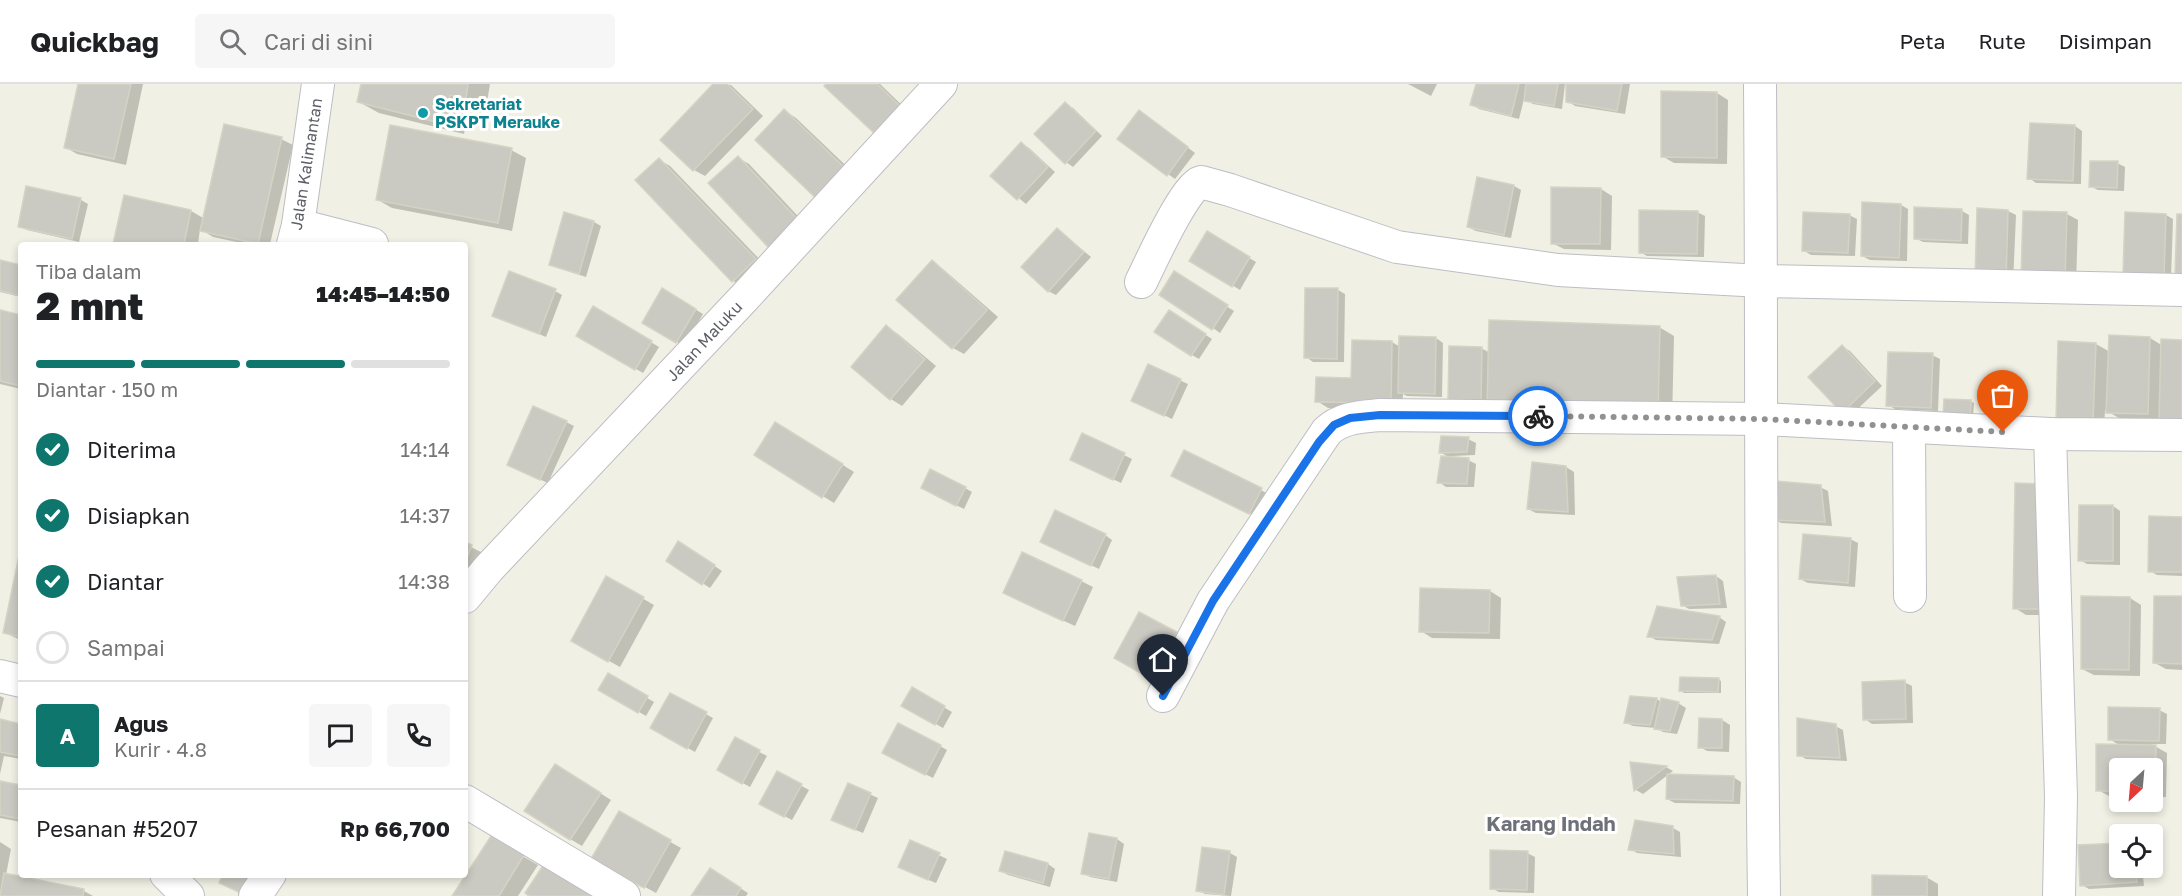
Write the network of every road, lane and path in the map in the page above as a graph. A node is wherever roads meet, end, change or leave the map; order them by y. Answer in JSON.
{"nodes":[{"id":1,"x":318,"y":84,"type":"edge"},
{"id":2,"x":941,"y":84,"type":"edge"},
{"id":3,"x":1760,"y":84,"type":"edge"},
{"id":4,"x":295,"y":235,"type":"edge"},
{"id":5,"x":355,"y":242,"type":"edge"},
{"id":6,"x":1762,"y":281,"type":"junction"},
{"id":7,"x":1141,"y":282,"type":"dead end"},
{"id":8,"x":2182,"y":290,"type":"edge"},
{"id":9,"x":1762,"y":419,"type":"junction"},
{"id":10,"x":1909,"y":427,"type":"junction"},
{"id":11,"x":2050,"y":434,"type":"junction"},
{"id":12,"x":2182,"y":435,"type":"edge"},
{"id":13,"x":468,"y":593,"type":"edge"},
{"id":14,"x":1910,"y":596,"type":"dead end"},
{"id":15,"x":0,"y":676,"type":"edge"},
{"id":16,"x":18,"y":680,"type":"edge"},
{"id":17,"x":1163,"y":696,"type":"dead end"},
{"id":18,"x":468,"y":803,"type":"edge"},
{"id":19,"x":170,"y":878,"type":"edge"},
{"id":20,"x":267,"y":878,"type":"edge"},
{"id":21,"x":188,"y":896,"type":"edge"},
{"id":22,"x":255,"y":896,"type":"edge"},
{"id":23,"x":624,"y":896,"type":"edge"},
{"id":24,"x":1764,"y":896,"type":"edge"},
{"id":25,"x":2059,"y":896,"type":"edge"}],
"edges":[{"from":1,"to":4,"type":"street","name":"Jalan Kalimantan"},
{"from":2,"to":13,"type":"street","name":"Jalan Maluku"},
{"from":3,"to":6,"type":"street"},
{"from":4,"to":5,"type":"street"},
{"from":6,"to":7,"type":"street"},
{"from":6,"to":8,"type":"street"},
{"from":6,"to":9,"type":"street"},
{"from":9,"to":10,"type":"street"},
{"from":9,"to":17,"type":"street"},
{"from":9,"to":24,"type":"street"},
{"from":10,"to":11,"type":"street"},
{"from":10,"to":14,"type":"street"},
{"from":11,"to":12,"type":"street"},
{"from":11,"to":25,"type":"street"},
{"from":15,"to":16,"type":"street"},
{"from":18,"to":23,"type":"street"},
{"from":19,"to":21,"type":"street"},
{"from":20,"to":22,"type":"street"}]}
